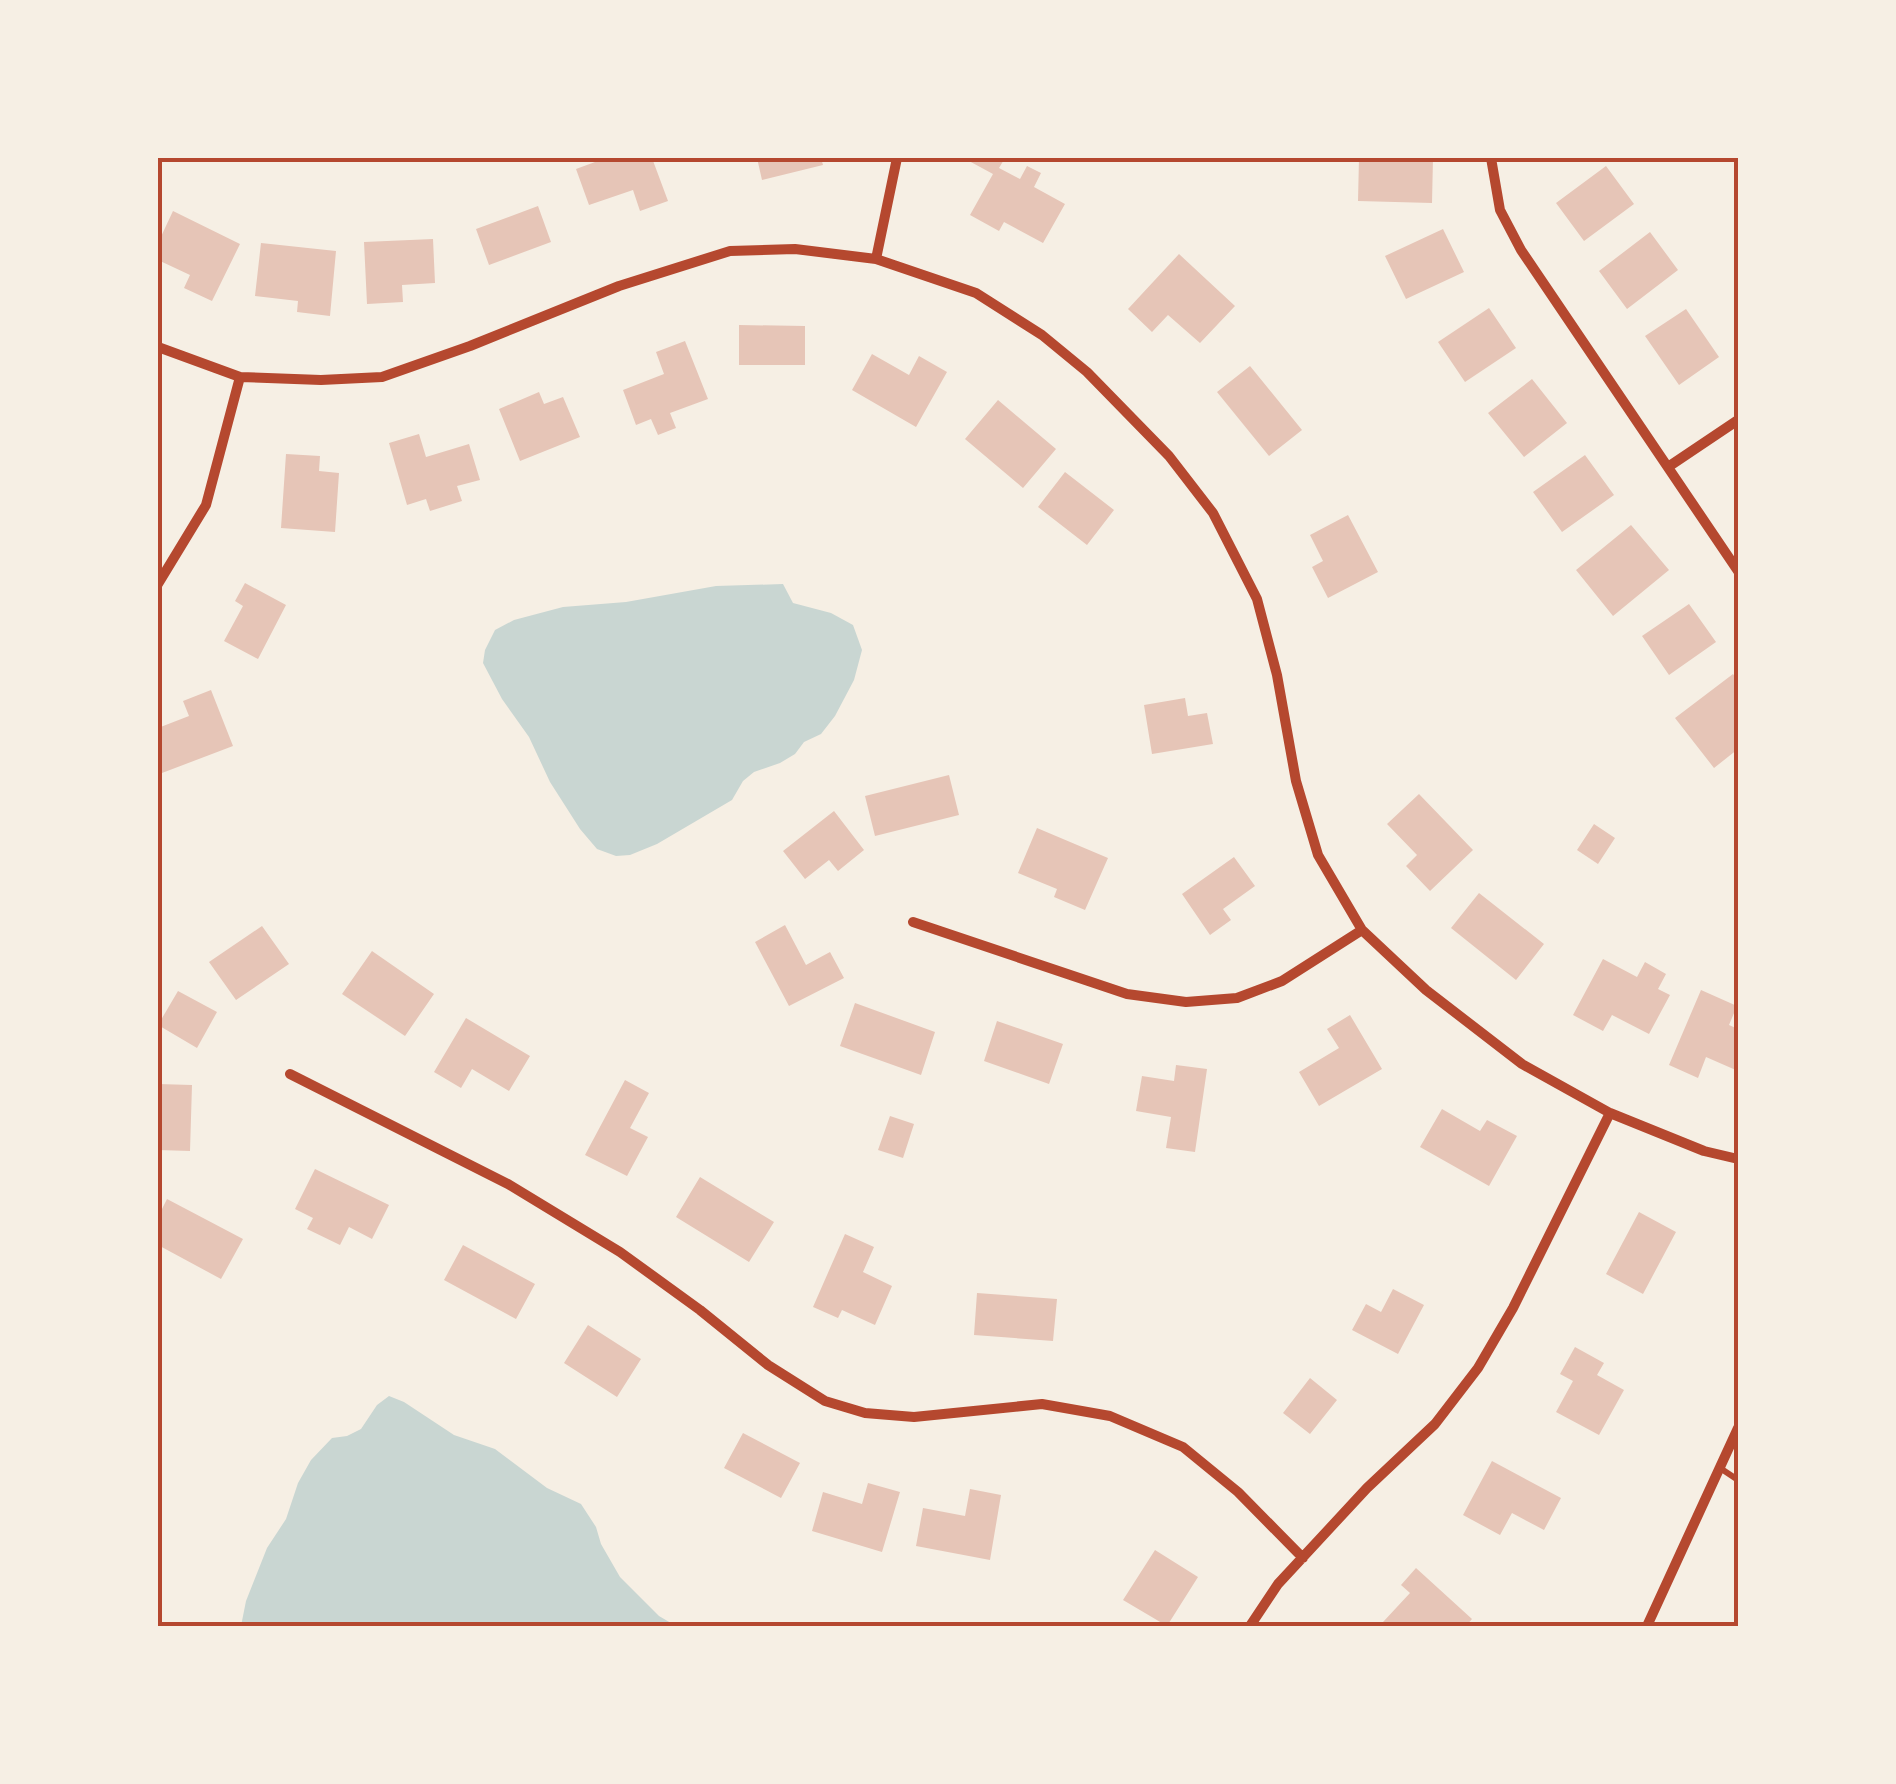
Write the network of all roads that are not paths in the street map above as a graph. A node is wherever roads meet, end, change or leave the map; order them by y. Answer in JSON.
{"nodes":[{"id":1,"x":898,"y":158,"type":"edge"},
{"id":2,"x":1491,"y":158,"type":"edge"},
{"id":3,"x":876,"y":259,"type":"junction"},
{"id":4,"x":158,"y":347,"type":"edge"},
{"id":5,"x":240,"y":377,"type":"junction"},
{"id":6,"x":1738,"y":420,"type":"edge"},
{"id":7,"x":1668,"y":467,"type":"junction"},
{"id":8,"x":1738,"y":571,"type":"edge"},
{"id":9,"x":158,"y":584,"type":"edge"},
{"id":10,"x":913,"y":922,"type":"dead end"},
{"id":11,"x":1362,"y":930,"type":"junction"},
{"id":12,"x":290,"y":1074,"type":"dead end"},
{"id":13,"x":1610,"y":1113,"type":"junction"},
{"id":14,"x":1738,"y":1159,"type":"edge"},
{"id":15,"x":1738,"y":1428,"type":"edge"},
{"id":16,"x":1720,"y":1468,"type":"junction"},
{"id":17,"x":1738,"y":1480,"type":"edge"},
{"id":18,"x":1303,"y":1558,"type":"junction"},
{"id":19,"x":1250,"y":1626,"type":"edge"},
{"id":20,"x":1646,"y":1626,"type":"edge"}],
"edges":[{"from":1,"to":3,"type":"street"},
{"from":2,"to":7,"type":"street"},
{"from":3,"to":5,"type":"street"},
{"from":3,"to":11,"type":"street"},
{"from":4,"to":5,"type":"street"},
{"from":5,"to":9,"type":"street"},
{"from":6,"to":7,"type":"street"},
{"from":7,"to":8,"type":"street"},
{"from":10,"to":11,"type":"street"},
{"from":11,"to":13,"type":"street"},
{"from":12,"to":18,"type":"street"},
{"from":13,"to":14,"type":"street"},
{"from":13,"to":18,"type":"street"},
{"from":15,"to":16,"type":"street"},
{"from":16,"to":17,"type":"lane"},
{"from":16,"to":20,"type":"street"},
{"from":18,"to":19,"type":"street"}]}
